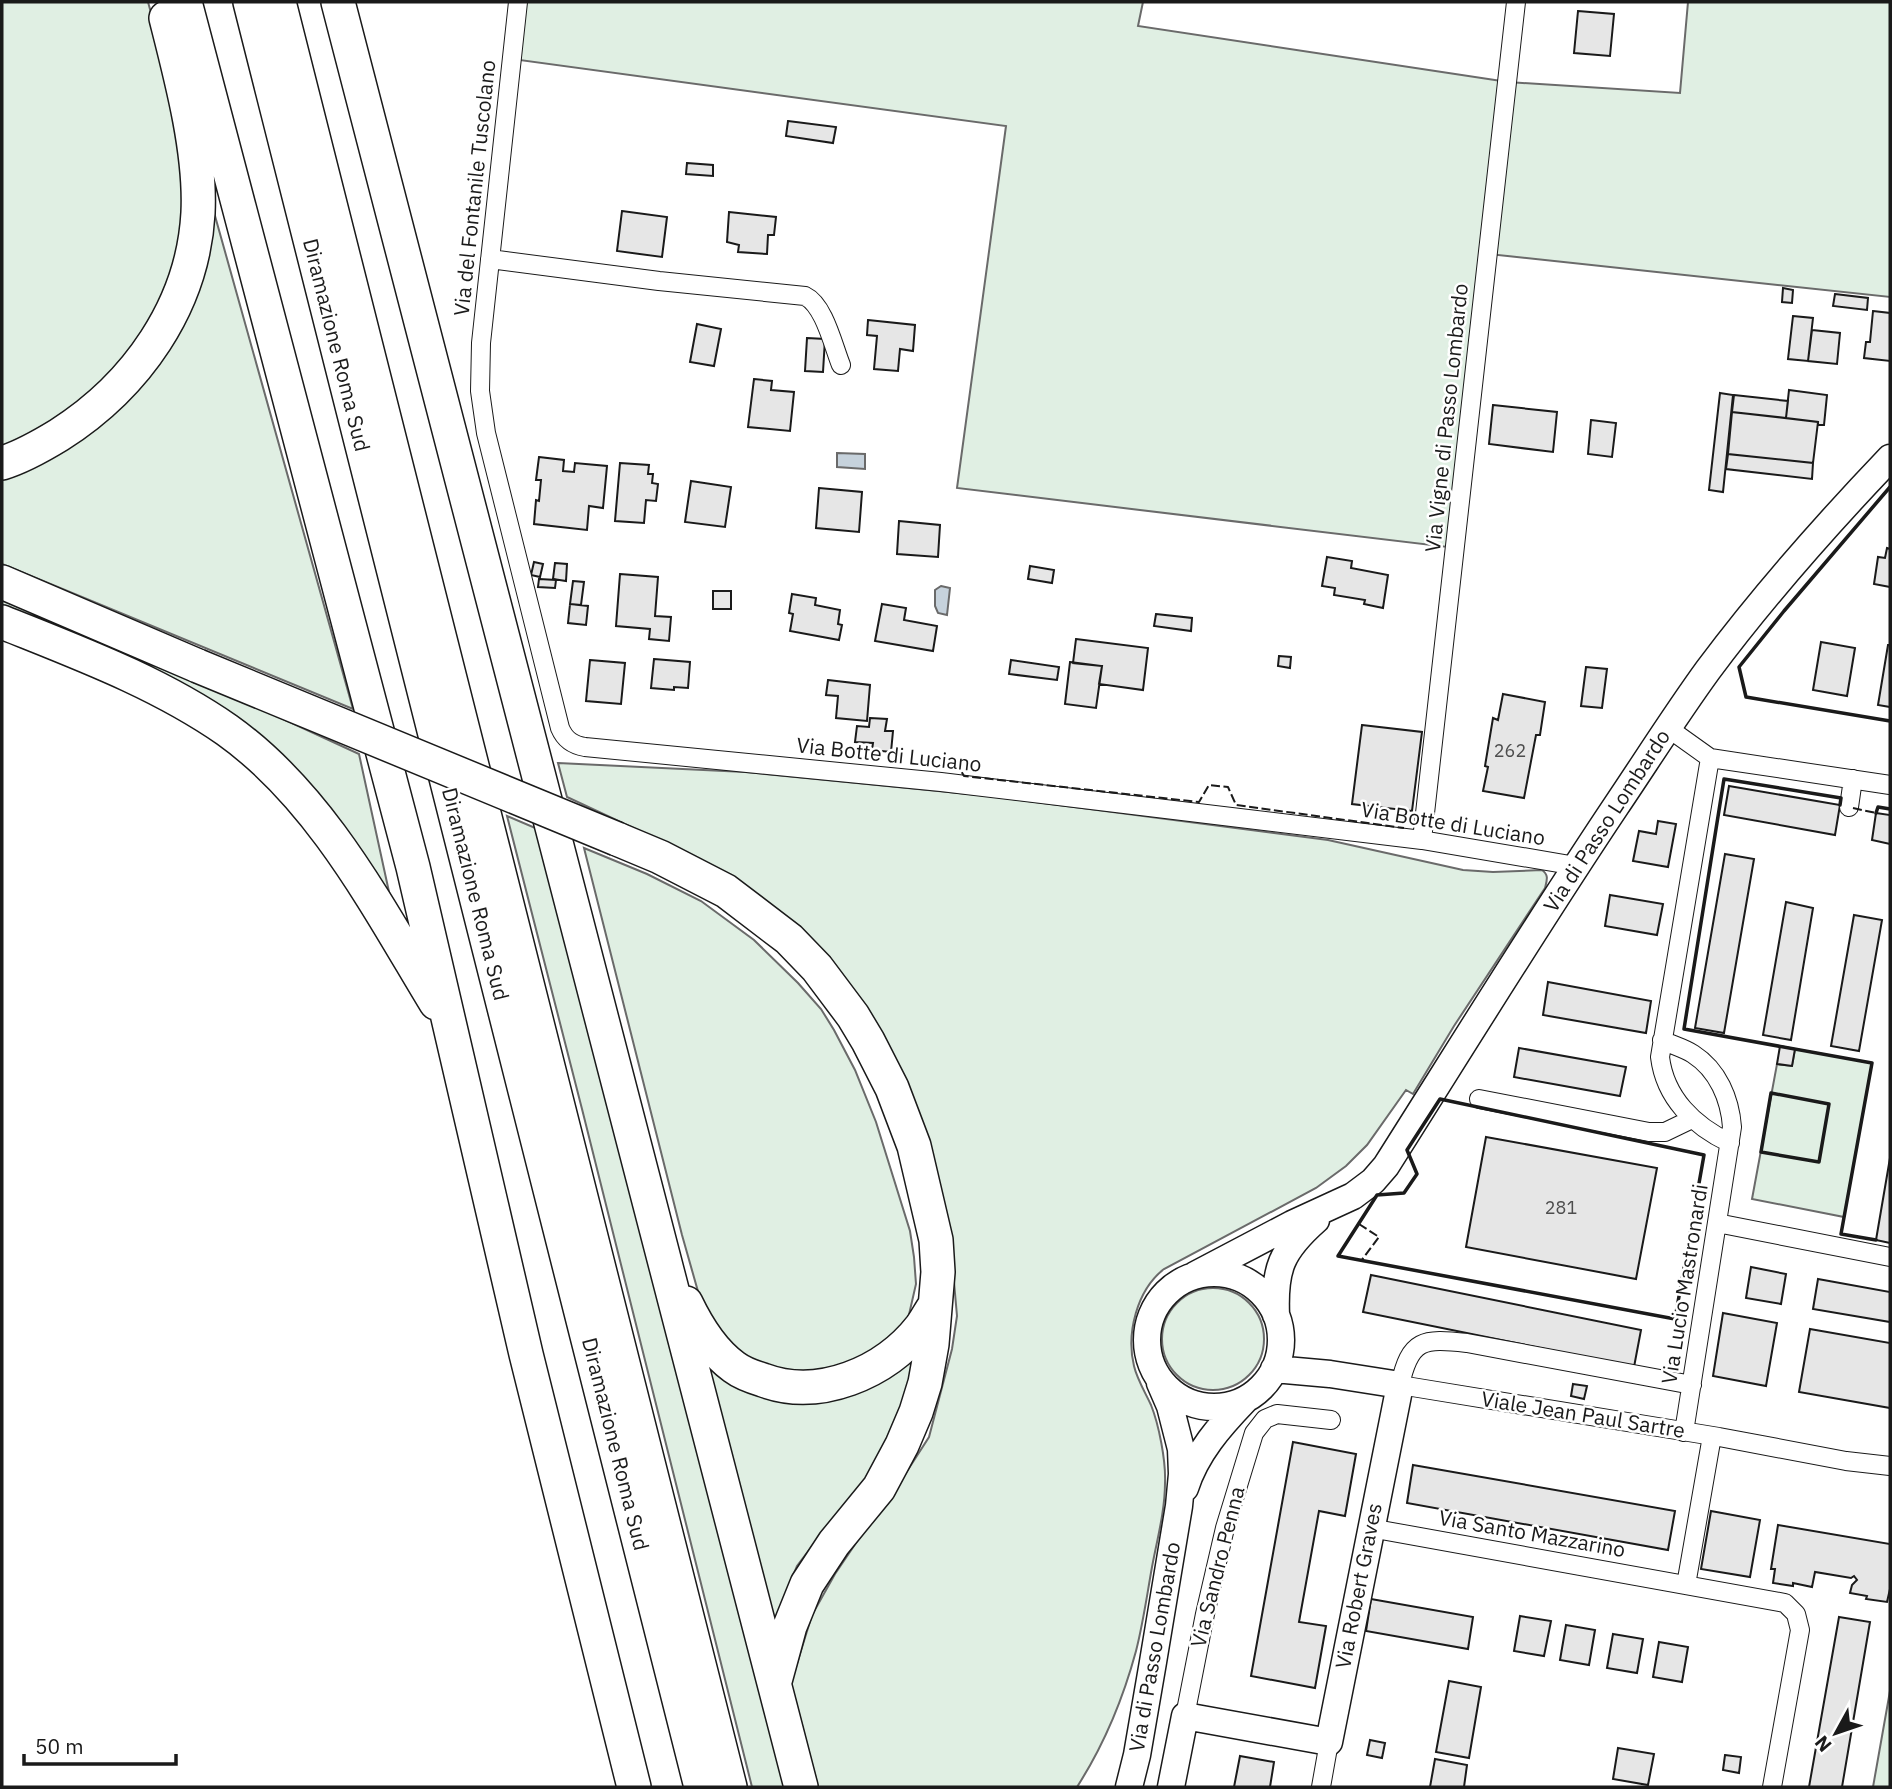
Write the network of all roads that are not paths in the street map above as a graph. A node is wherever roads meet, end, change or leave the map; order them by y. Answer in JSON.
{"nodes":[{"id":1,"x":162,"y":2,"type":"edge"},
{"id":2,"x":185,"y":2,"type":"edge"},
{"id":3,"x":250,"y":2,"type":"edge"},
{"id":4,"x":279,"y":2,"type":"edge"},
{"id":5,"x":338,"y":2,"type":"edge"},
{"id":6,"x":518,"y":2,"type":"edge"},
{"id":7,"x":1516,"y":2,"type":"edge"},
{"id":8,"x":490,"y":259,"type":"junction"},
{"id":9,"x":841,"y":365,"type":"dead end"},
{"id":10,"x":480,"y":379,"type":"joint"},
{"id":11,"x":1890,"y":458,"type":"edge"},
{"id":12,"x":2,"y":464,"type":"edge"},
{"id":13,"x":2,"y":582,"type":"edge"},
{"id":14,"x":2,"y":622,"type":"edge"},
{"id":15,"x":1668,"y":728,"type":"junction"},
{"id":16,"x":1710,"y":758,"type":"junction"},
{"id":17,"x":1853,"y":779,"type":"junction"},
{"id":18,"x":1890,"y":785,"type":"edge"},
{"id":19,"x":1849,"y":807,"type":"dead end"},
{"id":20,"x":1422,"y":840,"type":"junction"},
{"id":21,"x":1576,"y":866,"type":"junction"},
{"id":22,"x":449,"y":1024,"type":"junction"},
{"id":23,"x":1662,"y":1040,"type":"junction"},
{"id":24,"x":1479,"y":1099,"type":"dead end"},
{"id":25,"x":1692,"y":1119,"type":"junction"},
{"id":26,"x":1730,"y":1143,"type":"junction"},
{"id":27,"x":1346,"y":1199,"type":"junction"},
{"id":28,"x":1717,"y":1223,"type":"junction"},
{"id":29,"x":661,"y":1246,"type":"junction"},
{"id":30,"x":1890,"y":1257,"type":"edge"},
{"id":31,"x":1195,"y":1275,"type":"junction"},
{"id":32,"x":935,"y":1304,"type":"junction"},
{"id":33,"x":1276,"y":1316,"type":"junction"},
{"id":34,"x":1275,"y":1369,"type":"junction"},
{"id":35,"x":1157,"y":1375,"type":"junction"},
{"id":36,"x":1400,"y":1385,"type":"junction"},
{"id":37,"x":1692,"y":1385,"type":"junction"},
{"id":38,"x":1245,"y":1400,"type":"junction"},
{"id":39,"x":1331,"y":1420,"type":"dead end"},
{"id":40,"x":1684,"y":1432,"type":"junction"},
{"id":41,"x":1712,"y":1436,"type":"junction"},
{"id":42,"x":1890,"y":1466,"type":"edge"},
{"id":43,"x":1179,"y":1506,"type":"junction"},
{"id":44,"x":1370,"y":1528,"type":"junction"},
{"id":45,"x":1686,"y":1585,"type":"junction"},
{"id":46,"x":774,"y":1683,"type":"junction"},
{"id":47,"x":1185,"y":1716,"type":"junction"},
{"id":48,"x":1329,"y":1742,"type":"junction"},
{"id":49,"x":634,"y":1787,"type":"edge"},
{"id":50,"x":701,"y":1787,"type":"edge"},
{"id":51,"x":730,"y":1787,"type":"edge"},
{"id":52,"x":801,"y":1787,"type":"edge"},
{"id":53,"x":1129,"y":1787,"type":"edge"},
{"id":54,"x":1171,"y":1787,"type":"edge"},
{"id":55,"x":1321,"y":1787,"type":"edge"},
{"id":56,"x":1772,"y":1787,"type":"edge"}],
"edges":[{"from":1,"to":12,"type":"highway"},
{"from":2,"to":22,"type":"highway"},
{"from":3,"to":50,"type":"highway","name":"Diramazione Roma Sud"},
{"from":4,"to":51,"type":"highway","name":"Diramazione Roma Sud"},
{"from":5,"to":29,"type":"highway"},
{"from":6,"to":8,"type":"street","name":"Via del Fontanile Tuscolano"},
{"from":7,"to":20,"type":"street","name":"Via Vigne di Passo Lombardo"},
{"from":8,"to":9,"type":"street"},
{"from":8,"to":10,"type":"street","name":"Via del Fontanile Tuscolano"},
{"from":10,"to":20,"type":"street","name":"Via Botte di Luciano"},
{"from":11,"to":15,"type":"street","name":"Via di Passo Lombardo"},
{"from":13,"to":32,"type":"highway","bridge":true},
{"from":14,"to":22,"type":"highway"},
{"from":15,"to":16,"type":"street"},
{"from":15,"to":21,"type":"street","name":"Via di Passo Lombardo"},
{"from":16,"to":17,"type":"street"},
{"from":16,"to":23,"type":"street"},
{"from":17,"to":18,"type":"street"},
{"from":17,"to":19,"type":"street"},
{"from":20,"to":21,"type":"street","name":"Via Botte di Luciano"},
{"from":21,"to":27,"type":"street","name":"Via di Passo Lombardo"},
{"from":22,"to":49,"type":"highway"},
{"from":23,"to":25,"type":"street"},
{"from":23,"to":26,"type":"street","name":"Via Lucio Mastronardi"},
{"from":24,"to":25,"type":"street"},
{"from":25,"to":26,"type":"street"},
{"from":26,"to":28,"type":"street","name":"Via Lucio Mastronardi"},
{"from":27,"to":31,"type":"street","name":"Via di Passo Lombardo"},
{"from":27,"to":33,"type":"street","name":"Via di Passo Lombardo"},
{"from":28,"to":30,"type":"street"},
{"from":28,"to":37,"type":"street","name":"Via Lucio Mastronardi"},
{"from":29,"to":32,"type":"highway"},
{"from":29,"to":46,"type":"highway"},
{"from":31,"to":33,"type":"street"},
{"from":31,"to":35,"type":"street"},
{"from":32,"to":46,"type":"highway"},
{"from":33,"to":34,"type":"street"},
{"from":34,"to":36,"type":"street","name":"Viale Jean Paul Sartre"},
{"from":34,"to":38,"type":"street"},
{"from":35,"to":38,"type":"street"},
{"from":35,"to":43,"type":"street","name":"Via di Passo Lombardo"},
{"from":36,"to":37,"type":"street"},
{"from":36,"to":40,"type":"street","name":"Viale Jean Paul Sartre"},
{"from":36,"to":44,"type":"street","name":"Via Robert Graves"},
{"from":37,"to":40,"type":"street","name":"Via Lucio Mastronardi"},
{"from":38,"to":43,"type":"street","name":"Via di Passo Lombardo"},
{"from":39,"to":47,"type":"street","name":"Via Sandro Penna"},
{"from":40,"to":41,"type":"street","name":"Viale Jean Paul Sartre"},
{"from":41,"to":42,"type":"street","name":"Viale Jean Paul Sartre"},
{"from":41,"to":45,"type":"street"},
{"from":43,"to":53,"type":"street","name":"Via di Passo Lombardo"},
{"from":44,"to":45,"type":"street","name":"Via Santo Mazzarino"},
{"from":44,"to":48,"type":"street","name":"Via Robert Graves"},
{"from":45,"to":56,"type":"street","name":"Via Santo Mazzarino"},
{"from":46,"to":52,"type":"highway"},
{"from":47,"to":48,"type":"street"},
{"from":47,"to":54,"type":"street","name":"Via Sandro Penna"},
{"from":48,"to":55,"type":"street","name":"Via Robert Graves"}]}
